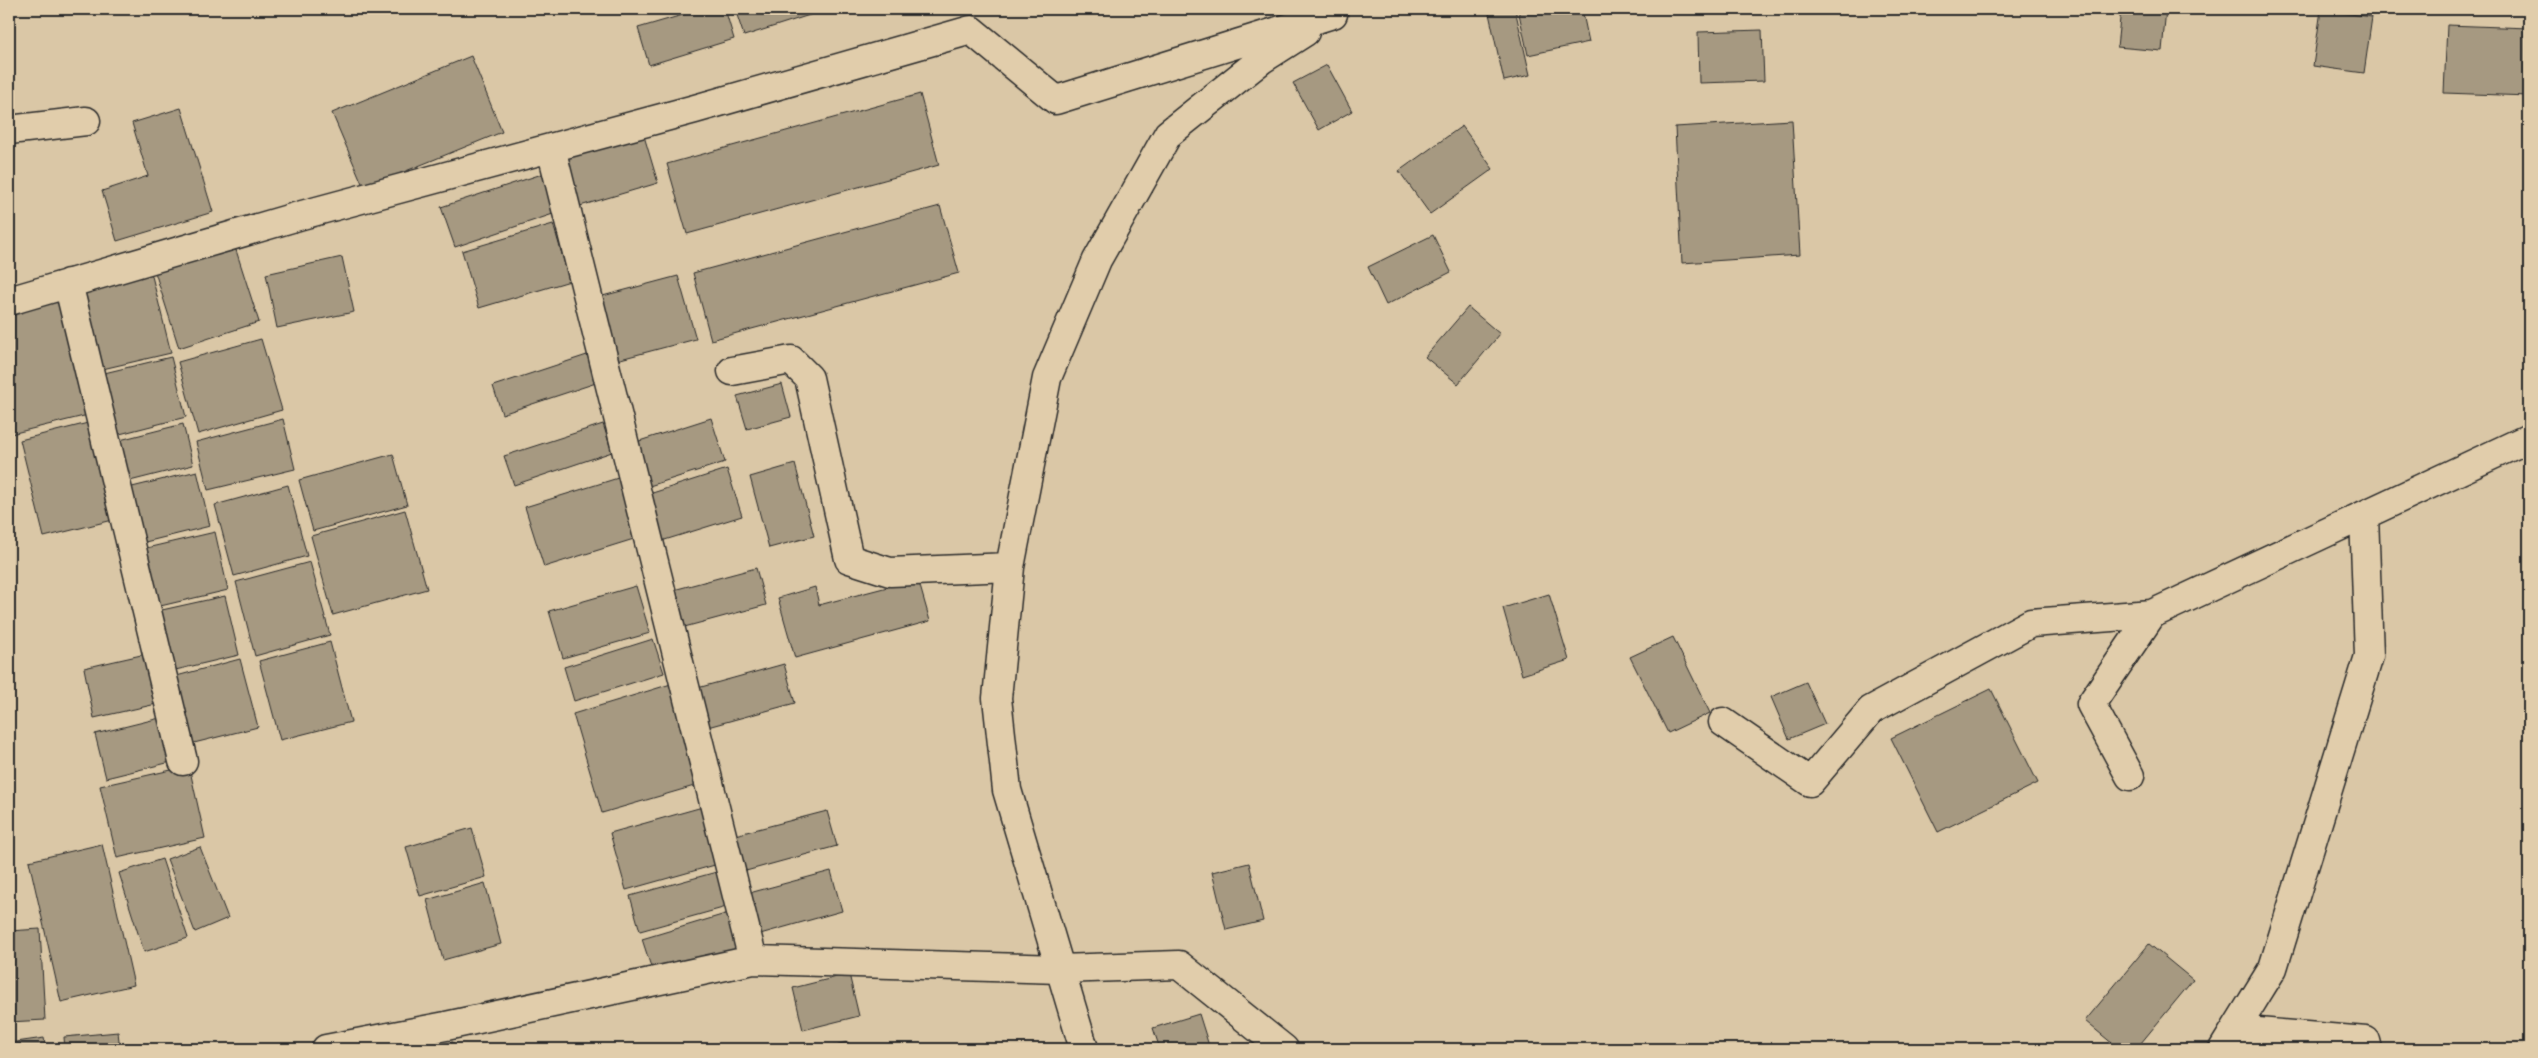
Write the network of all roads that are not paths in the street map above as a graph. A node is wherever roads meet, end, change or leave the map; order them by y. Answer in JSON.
{"nodes":[{"id":1,"x":1338,"y":11,"type":"edge"},
{"id":2,"x":86,"y":121,"type":"dead end"},
{"id":3,"x":9,"y":130,"type":"edge"},
{"id":4,"x":551,"y":148,"type":"junction"},
{"id":5,"x":68,"y":283,"type":"junction"},
{"id":6,"x":9,"y":300,"type":"edge"},
{"id":7,"x":732,"y":371,"type":"dead end"},
{"id":8,"x":2529,"y":438,"type":"edge"},
{"id":9,"x":2364,"y":515,"type":"junction"},
{"id":10,"x":1010,"y":567,"type":"junction"},
{"id":11,"x":2152,"y":614,"type":"junction"},
{"id":12,"x":1723,"y":722,"type":"dead end"},
{"id":13,"x":183,"y":761,"type":"dead end"},
{"id":14,"x":2130,"y":776,"type":"dead end"},
{"id":15,"x":753,"y":960,"type":"junction"},
{"id":16,"x":1060,"y":968,"type":"junction"},
{"id":17,"x":2229,"y":1039,"type":"edge"},
{"id":18,"x":326,"y":1049,"type":"edge"},
{"id":19,"x":1084,"y":1049,"type":"edge"},
{"id":20,"x":1284,"y":1049,"type":"edge"},
{"id":21,"x":2368,"y":1049,"type":"edge"}],
"edges":[{"from":1,"to":4,"type":"street"},
{"from":1,"to":10,"type":"street"},
{"from":2,"to":3,"type":"street"},
{"from":4,"to":5,"type":"street"},
{"from":4,"to":15,"type":"street"},
{"from":5,"to":6,"type":"street"},
{"from":5,"to":13,"type":"street"},
{"from":7,"to":10,"type":"street"},
{"from":8,"to":9,"type":"street"},
{"from":9,"to":11,"type":"street"},
{"from":9,"to":17,"type":"street"},
{"from":10,"to":16,"type":"street"},
{"from":11,"to":12,"type":"street"},
{"from":11,"to":14,"type":"street"},
{"from":15,"to":16,"type":"street"},
{"from":15,"to":18,"type":"street"},
{"from":16,"to":19,"type":"street"},
{"from":16,"to":20,"type":"street"},
{"from":17,"to":21,"type":"street"}]}
